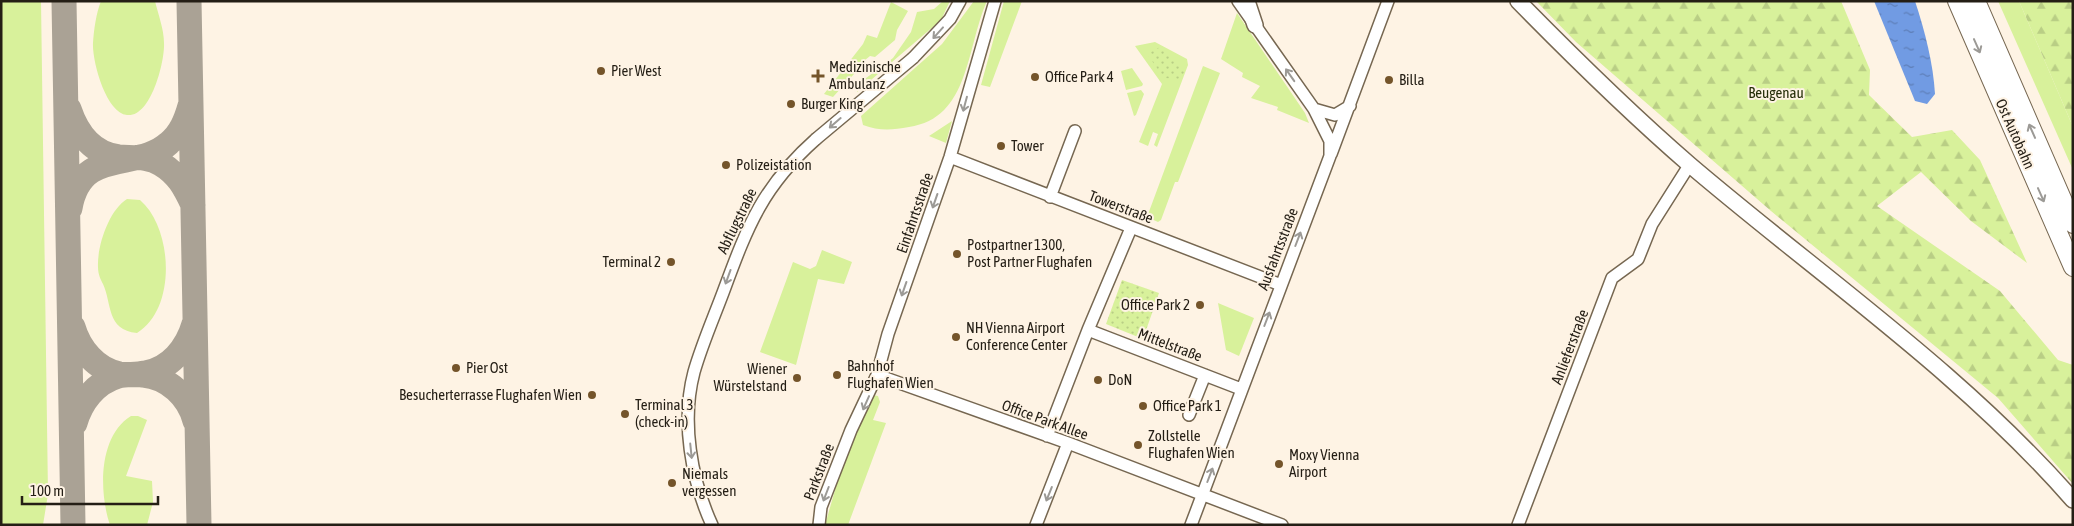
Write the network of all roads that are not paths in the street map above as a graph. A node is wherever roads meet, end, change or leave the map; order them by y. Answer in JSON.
{"nodes":[{"id":1,"x":960,"y":1,"type":"edge"},
{"id":2,"x":995,"y":1,"type":"edge"},
{"id":3,"x":1238,"y":1,"type":"edge"},
{"id":4,"x":1247,"y":1,"type":"edge"},
{"id":5,"x":1388,"y":1,"type":"edge"},
{"id":6,"x":1518,"y":1,"type":"edge"},
{"id":7,"x":1957,"y":1,"type":"edge"},
{"id":8,"x":1976,"y":1,"type":"edge"},
{"id":9,"x":1255,"y":25,"type":"junction"},
{"id":10,"x":1350,"y":106,"type":"junction"},
{"id":11,"x":1314,"y":109,"type":"junction"},
{"id":12,"x":1075,"y":131,"type":"dead end"},
{"id":13,"x":1330,"y":156,"type":"junction"},
{"id":14,"x":950,"y":157,"type":"junction"},
{"id":15,"x":1690,"y":164,"type":"junction"},
{"id":16,"x":1050,"y":197,"type":"junction"},
{"id":17,"x":2073,"y":224,"type":"edge"},
{"id":18,"x":1131,"y":228,"type":"junction"},
{"id":19,"x":2073,"y":267,"type":"edge"},
{"id":20,"x":1281,"y":285,"type":"junction"},
{"id":21,"x":1088,"y":330,"type":"junction"},
{"id":22,"x":878,"y":375,"type":"junction"},
{"id":23,"x":1205,"y":375,"type":"junction"},
{"id":24,"x":1241,"y":389,"type":"junction"},
{"id":25,"x":1188,"y":415,"type":"dead end"},
{"id":26,"x":851,"y":430,"type":"joint"},
{"id":27,"x":1047,"y":436,"type":"junction"},
{"id":28,"x":1068,"y":444,"type":"junction"},
{"id":29,"x":1202,"y":496,"type":"junction"},
{"id":30,"x":2073,"y":500,"type":"edge"},
{"id":31,"x":712,"y":525,"type":"edge"},
{"id":32,"x":819,"y":525,"type":"edge"},
{"id":33,"x":1036,"y":525,"type":"edge"},
{"id":34,"x":1191,"y":525,"type":"edge"},
{"id":35,"x":1282,"y":525,"type":"edge"},
{"id":36,"x":1518,"y":525,"type":"edge"}],
"edges":[{"from":1,"to":31,"type":"street","name":"Abflugstraße","one_way":true,"bridge":true},
{"from":2,"to":14,"type":"street","name":"Einfahrtsstraße","one_way":true},
{"from":3,"to":9,"type":"street"},
{"from":4,"to":9,"type":"main road"},
{"from":5,"to":10,"type":"street","name":"Ausfahrtsstraße"},
{"from":6,"to":15,"type":"main road"},
{"from":7,"to":19,"type":"highway","name":"Ost Autobahn","one_way":true},
{"from":17,"to":8,"type":"highway","name":"Ost Autobahn","one_way":true},
{"from":11,"to":9,"type":"street","one_way":true},
{"from":10,"to":11,"type":"street"},
{"from":10,"to":13,"type":"street","name":"Ausfahrtsstraße"},
{"from":11,"to":13,"type":"street"},
{"from":12,"to":16,"type":"street"},
{"from":20,"to":13,"type":"street","name":"Ausfahrtsstraße","one_way":true},
{"from":14,"to":16,"type":"street","name":"Towerstraße"},
{"from":14,"to":22,"type":"street","name":"Einfahrtsstraße","one_way":true},
{"from":15,"to":30,"type":"main road"},
{"from":15,"to":36,"type":"street","name":"Anlieferstraße"},
{"from":16,"to":18,"type":"street","name":"Towerstraße"},
{"from":18,"to":20,"type":"street","name":"Towerstraße"},
{"from":18,"to":21,"type":"street"},
{"from":24,"to":20,"type":"street","name":"Ausfahrtsstraße","one_way":true},
{"from":21,"to":23,"type":"street","name":"Mittelstraße"},
{"from":21,"to":27,"type":"street"},
{"from":22,"to":26,"type":"street","name":"Einfahrtsstraße","one_way":true},
{"from":22,"to":27,"type":"street","name":"Office Park Allee"},
{"from":23,"to":24,"type":"street","name":"Mittelstraße"},
{"from":23,"to":25,"type":"street"},
{"from":29,"to":24,"type":"street","name":"Ausfahrtsstraße","one_way":true},
{"from":26,"to":32,"type":"street","name":"Parkstraße","one_way":true},
{"from":27,"to":28,"type":"street","name":"Office Park Allee"},
{"from":28,"to":29,"type":"street","name":"Office Park Allee"},
{"from":28,"to":33,"type":"street","one_way":true},
{"from":29,"to":34,"type":"street","name":"Ausfahrtsstraße"},
{"from":29,"to":35,"type":"street","name":"Office Park Allee"}]}
